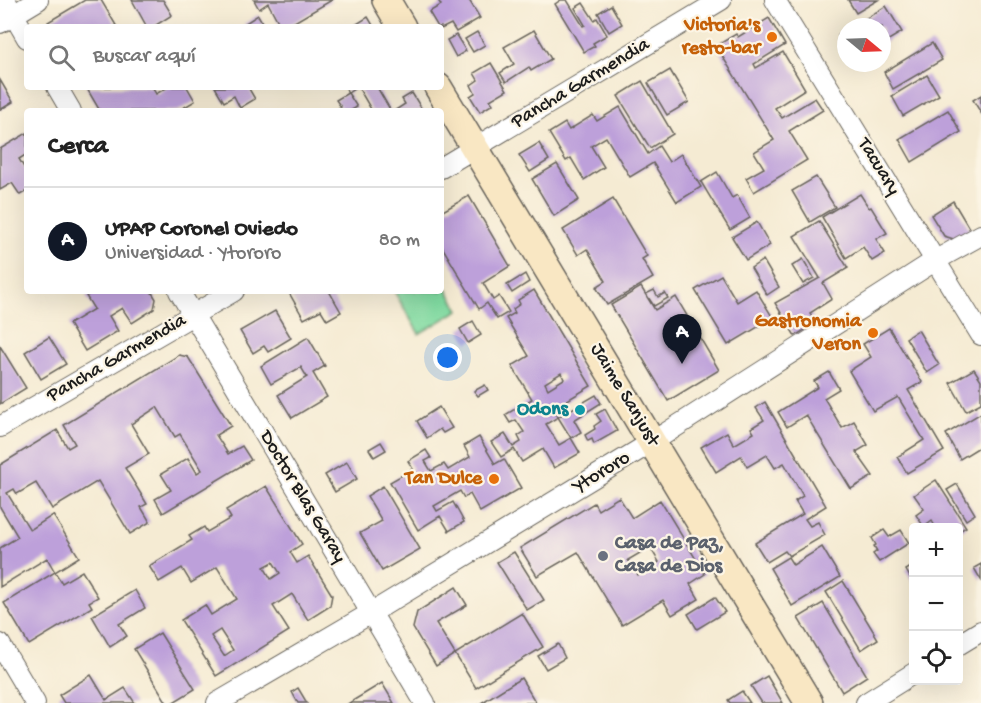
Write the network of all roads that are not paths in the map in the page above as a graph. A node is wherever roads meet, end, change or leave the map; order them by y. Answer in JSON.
{"nodes":[{"id":1,"x":38,"y":0,"type":"edge"},
{"id":2,"x":386,"y":0,"type":"edge"},
{"id":3,"x":721,"y":0,"type":"edge"},
{"id":4,"x":775,"y":0,"type":"edge"},
{"id":5,"x":6,"y":12,"type":"edge"},
{"id":6,"x":400,"y":24,"type":"edge"},
{"id":7,"x":24,"y":34,"type":"edge"},
{"id":8,"x":59,"y":90,"type":"edge"},
{"id":9,"x":440,"y":90,"type":"edge"},
{"id":10,"x":69,"y":108,"type":"edge"},
{"id":11,"x":474,"y":148,"type":"junction"},
{"id":12,"x":444,"y":166,"type":"edge"},
{"id":13,"x":981,"y":235,"type":"edge"},
{"id":14,"x":936,"y":260,"type":"junction"},
{"id":15,"x":181,"y":294,"type":"edge"},
{"id":16,"x":229,"y":294,"type":"edge"},
{"id":17,"x":193,"y":315,"type":"junction"},
{"id":18,"x":981,"y":335,"type":"edge"},
{"id":19,"x":0,"y":427,"type":"edge"},
{"id":20,"x":652,"y":442,"type":"junction"},
{"id":21,"x":371,"y":613,"type":"junction"},
{"id":22,"x":981,"y":631,"type":"edge"},
{"id":23,"x":963,"y":642,"type":"edge"},
{"id":24,"x":0,"y":644,"type":"edge"},
{"id":25,"x":909,"y":676,"type":"edge"},
{"id":26,"x":35,"y":703,"type":"edge"},
{"id":27,"x":218,"y":703,"type":"edge"},
{"id":28,"x":425,"y":703,"type":"edge"},
{"id":29,"x":809,"y":703,"type":"edge"},
{"id":30,"x":866,"y":703,"type":"edge"}],
"edges":[{"from":1,"to":5,"type":"street"},
{"from":2,"to":6,"type":"main road"},
{"from":3,"to":11,"type":"street","name":"Pancha Garmendia"},
{"from":4,"to":14,"type":"street","name":"Tacuary"},
{"from":5,"to":7,"type":"street"},
{"from":8,"to":10,"type":"street"},
{"from":9,"to":11,"type":"main road","name":"Jaime Sanjust"},
{"from":11,"to":12,"type":"street","name":"Pancha Garmendia"},
{"from":11,"to":20,"type":"main road","name":"Jaime Sanjust"},
{"from":13,"to":14,"type":"street","name":"Ytororo"},
{"from":14,"to":18,"type":"street","name":"Tacuary"},
{"from":14,"to":20,"type":"street","name":"Ytororo"},
{"from":15,"to":17,"type":"street","name":"Doctor Blas Garay"},
{"from":16,"to":17,"type":"street","name":"Pancha Garmendia"},
{"from":17,"to":19,"type":"street","name":"Pancha Garmendia"},
{"from":17,"to":21,"type":"street","name":"Doctor Blas Garay"},
{"from":20,"to":21,"type":"street","name":"Ytororo"},
{"from":20,"to":29,"type":"main road","name":"Jaime Sanjust"},
{"from":21,"to":27,"type":"street","name":"Ytororo"},
{"from":21,"to":28,"type":"street","name":"Doctor Blas Garay"},
{"from":22,"to":23,"type":"street"},
{"from":24,"to":26,"type":"street"},
{"from":25,"to":30,"type":"street"}]}
